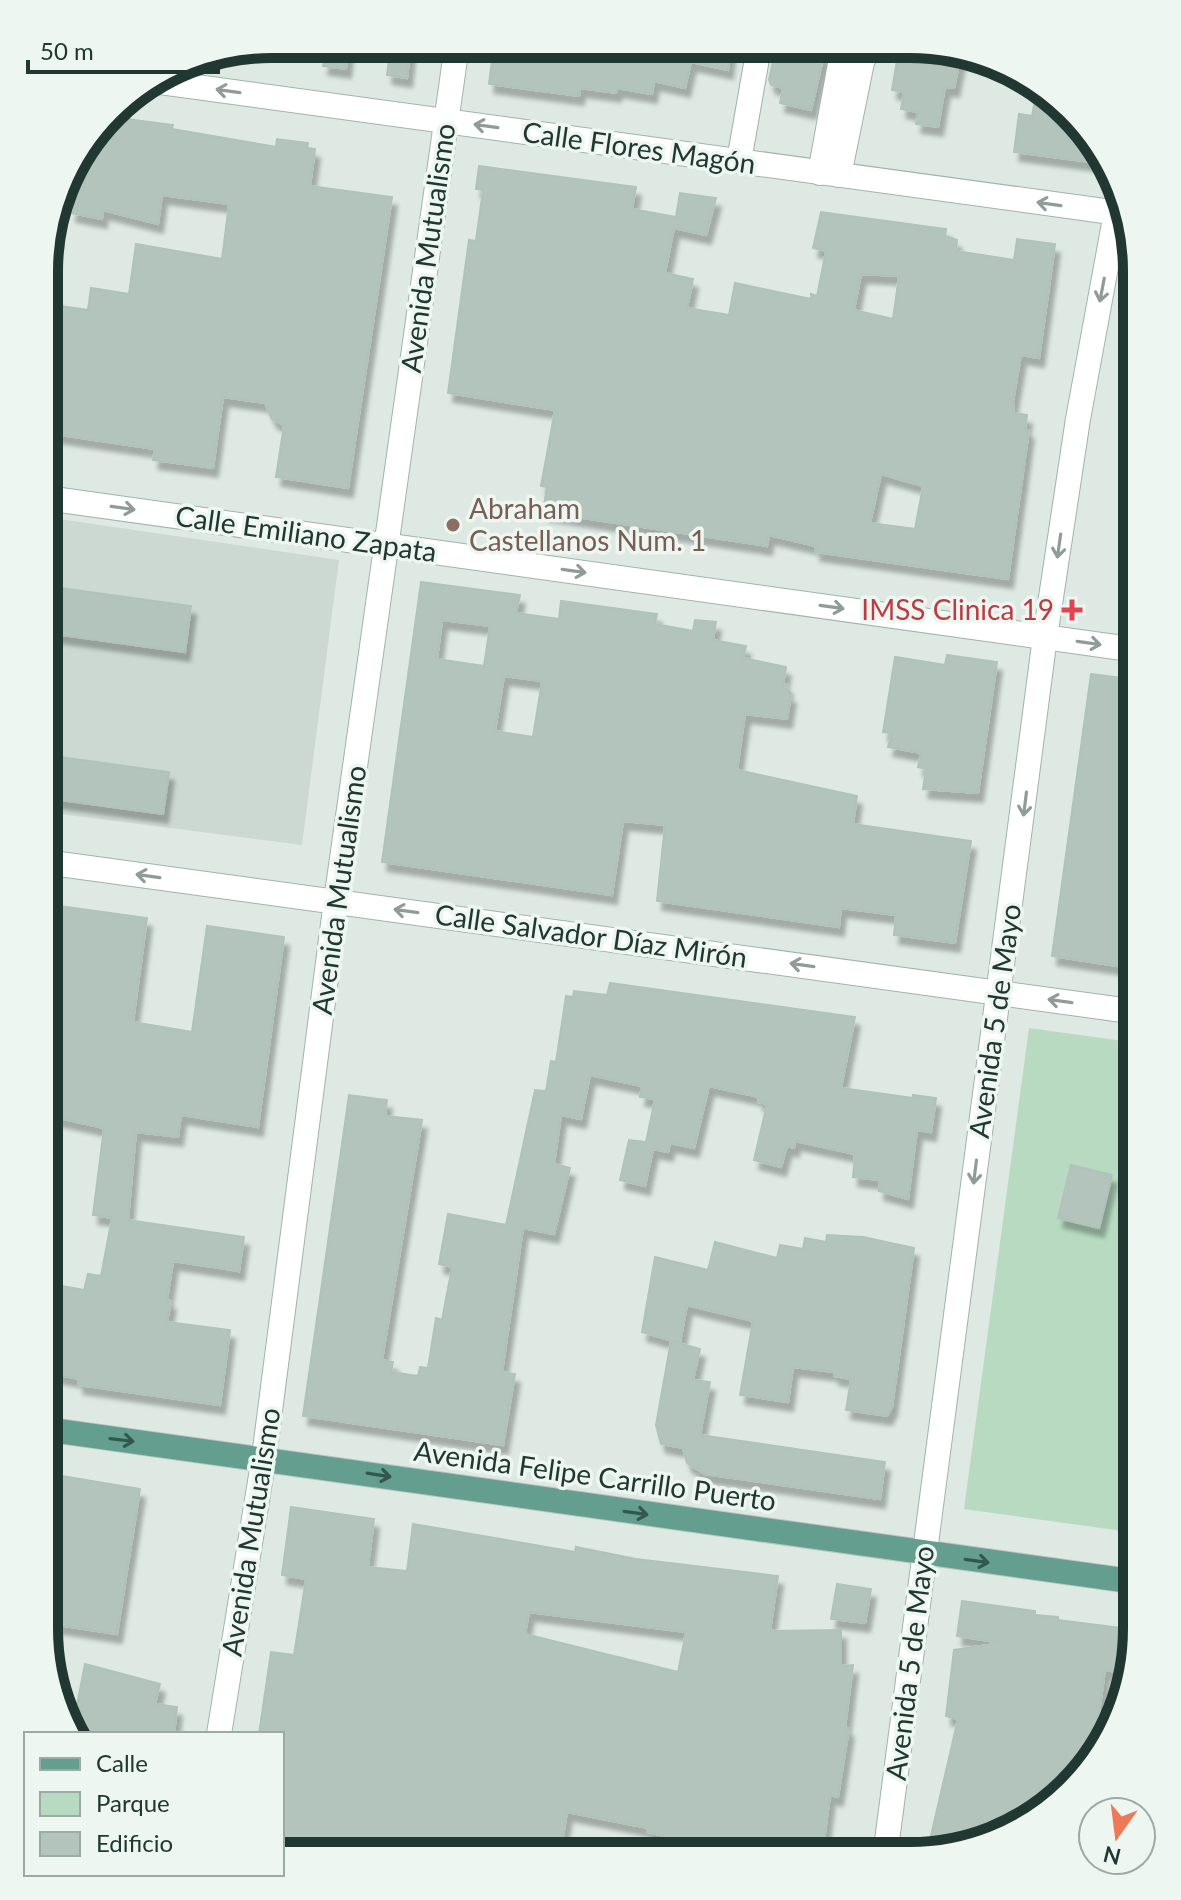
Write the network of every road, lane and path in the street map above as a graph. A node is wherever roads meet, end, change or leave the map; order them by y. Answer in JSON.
{"nodes":[{"id":1,"x":455,"y":58,"type":"edge"},
{"id":2,"x":757,"y":58,"type":"edge"},
{"id":3,"x":842,"y":58,"type":"edge"},
{"id":4,"x":864,"y":58,"type":"edge"},
{"id":5,"x":171,"y":83,"type":"edge"},
{"id":6,"x":447,"y":121,"type":"junction"},
{"id":7,"x":739,"y":161,"type":"junction"},
{"id":8,"x":829,"y":174,"type":"junction"},
{"id":9,"x":1115,"y":213,"type":"edge"},
{"id":10,"x":1118,"y":226,"type":"edge"},
{"id":11,"x":58,"y":500,"type":"edge"},
{"id":12,"x":388,"y":545,"type":"junction"},
{"id":13,"x":1045,"y":637,"type":"junction"},
{"id":14,"x":1123,"y":648,"type":"edge"},
{"id":15,"x":58,"y":864,"type":"edge"},
{"id":16,"x":336,"y":901,"type":"junction"},
{"id":17,"x":998,"y":992,"type":"junction"},
{"id":18,"x":1123,"y":1010,"type":"edge"},
{"id":19,"x":58,"y":1431,"type":"edge"},
{"id":20,"x":264,"y":1457,"type":"junction"},
{"id":21,"x":924,"y":1554,"type":"junction"},
{"id":22,"x":1123,"y":1580,"type":"edge"},
{"id":23,"x":219,"y":1732,"type":"edge"},
{"id":24,"x":887,"y":1842,"type":"edge"}],
"edges":[{"from":1,"to":6,"type":"street","name":"Avenida Mutualismo"},
{"from":2,"to":7,"type":"street"},
{"from":3,"to":8,"type":"street"},
{"from":4,"to":8,"type":"street"},
{"from":6,"to":5,"type":"street","name":"Calle Flores Magón","one_way":true},
{"from":7,"to":6,"type":"street","name":"Calle Flores Magón","one_way":true},
{"from":6,"to":12,"type":"street","name":"Avenida Mutualismo"},
{"from":7,"to":8,"type":"street","name":"Calle Flores Magón"},
{"from":9,"to":8,"type":"street","name":"Calle Flores Magón","one_way":true},
{"from":10,"to":13,"type":"street","name":"Avenida 5 de Mayo","one_way":true},
{"from":11,"to":12,"type":"street","name":"Calle Emiliano Zapata","one_way":true},
{"from":12,"to":13,"type":"street","name":"Calle Emiliano Zapata","one_way":true},
{"from":12,"to":16,"type":"street","name":"Avenida Mutualismo"},
{"from":13,"to":14,"type":"street","name":"Calle Emiliano Zapata","one_way":true},
{"from":13,"to":17,"type":"street","name":"Avenida 5 de Mayo","one_way":true},
{"from":16,"to":15,"type":"street","name":"Calle Salvador Díaz Mirón","one_way":true},
{"from":17,"to":16,"type":"street","name":"Calle Salvador Díaz Mirón","one_way":true},
{"from":16,"to":20,"type":"street","name":"Avenida Mutualismo"},
{"from":18,"to":17,"type":"street","name":"Calle Salvador Díaz Mirón","one_way":true},
{"from":17,"to":21,"type":"street","name":"Avenida 5 de Mayo","one_way":true},
{"from":19,"to":20,"type":"main road","name":"Avenida Felipe Carrillo Puerto","one_way":true},
{"from":20,"to":21,"type":"main road","name":"Avenida Felipe Carrillo Puerto","one_way":true},
{"from":20,"to":23,"type":"street","name":"Avenida Mutualismo"},
{"from":21,"to":22,"type":"main road","name":"Avenida Felipe Carrillo Puerto","one_way":true},
{"from":21,"to":24,"type":"street","name":"Avenida 5 de Mayo"}]}
